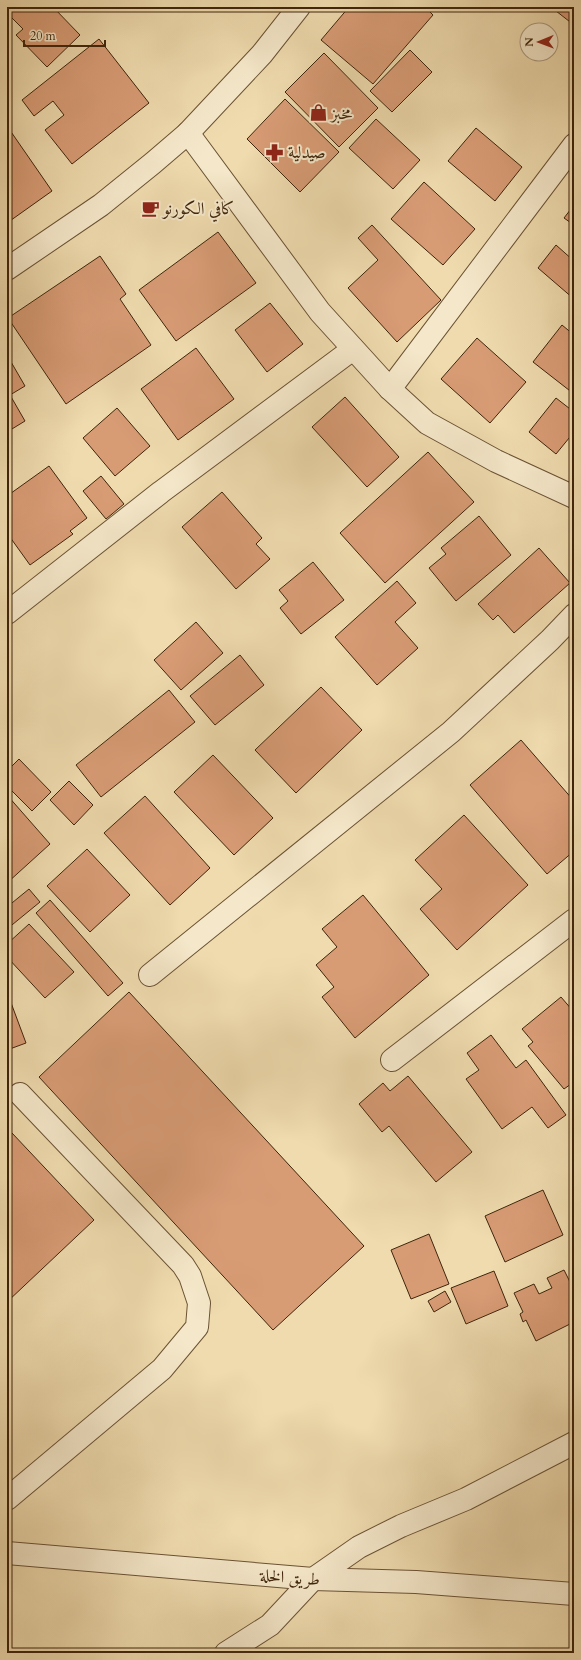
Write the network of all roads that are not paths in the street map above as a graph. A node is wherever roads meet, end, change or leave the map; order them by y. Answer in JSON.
{"nodes":[{"id":1,"x":299,"y":7,"type":"edge"},
{"id":2,"x":188,"y":133,"type":"junction"},
{"id":3,"x":572,"y":152,"type":"edge"},
{"id":4,"x":7,"y":269,"type":"edge"},
{"id":5,"x":353,"y":349,"type":"junction"},
{"id":6,"x":390,"y":389,"type":"junction"},
{"id":7,"x":574,"y":497,"type":"edge"},
{"id":8,"x":7,"y":613,"type":"edge"},
{"id":9,"x":574,"y":615,"type":"edge"},
{"id":10,"x":574,"y":920,"type":"edge"},
{"id":11,"x":150,"y":975,"type":"dead end"},
{"id":12,"x":392,"y":1060,"type":"dead end"},
{"id":13,"x":20,"y":1094,"type":"dead end"},
{"id":14,"x":574,"y":1443,"type":"edge"},
{"id":15,"x":7,"y":1499,"type":"edge"},
{"id":16,"x":7,"y":1553,"type":"edge"},
{"id":17,"x":313,"y":1579,"type":"junction"},
{"id":18,"x":574,"y":1594,"type":"edge"},
{"id":19,"x":226,"y":1653,"type":"edge"}],
"edges":[{"from":1,"to":2,"type":"street"},
{"from":2,"to":4,"type":"street"},
{"from":2,"to":5,"type":"street"},
{"from":3,"to":6,"type":"street"},
{"from":5,"to":6,"type":"street"},
{"from":5,"to":8,"type":"street"},
{"from":6,"to":7,"type":"street"},
{"from":9,"to":11,"type":"street"},
{"from":10,"to":12,"type":"street"},
{"from":13,"to":15,"type":"street"},
{"from":14,"to":17,"type":"street"},
{"from":16,"to":17,"type":"street","name":"طريق الخلة"},
{"from":17,"to":18,"type":"street","name":"طريق الخلة"},
{"from":17,"to":19,"type":"street"}]}
